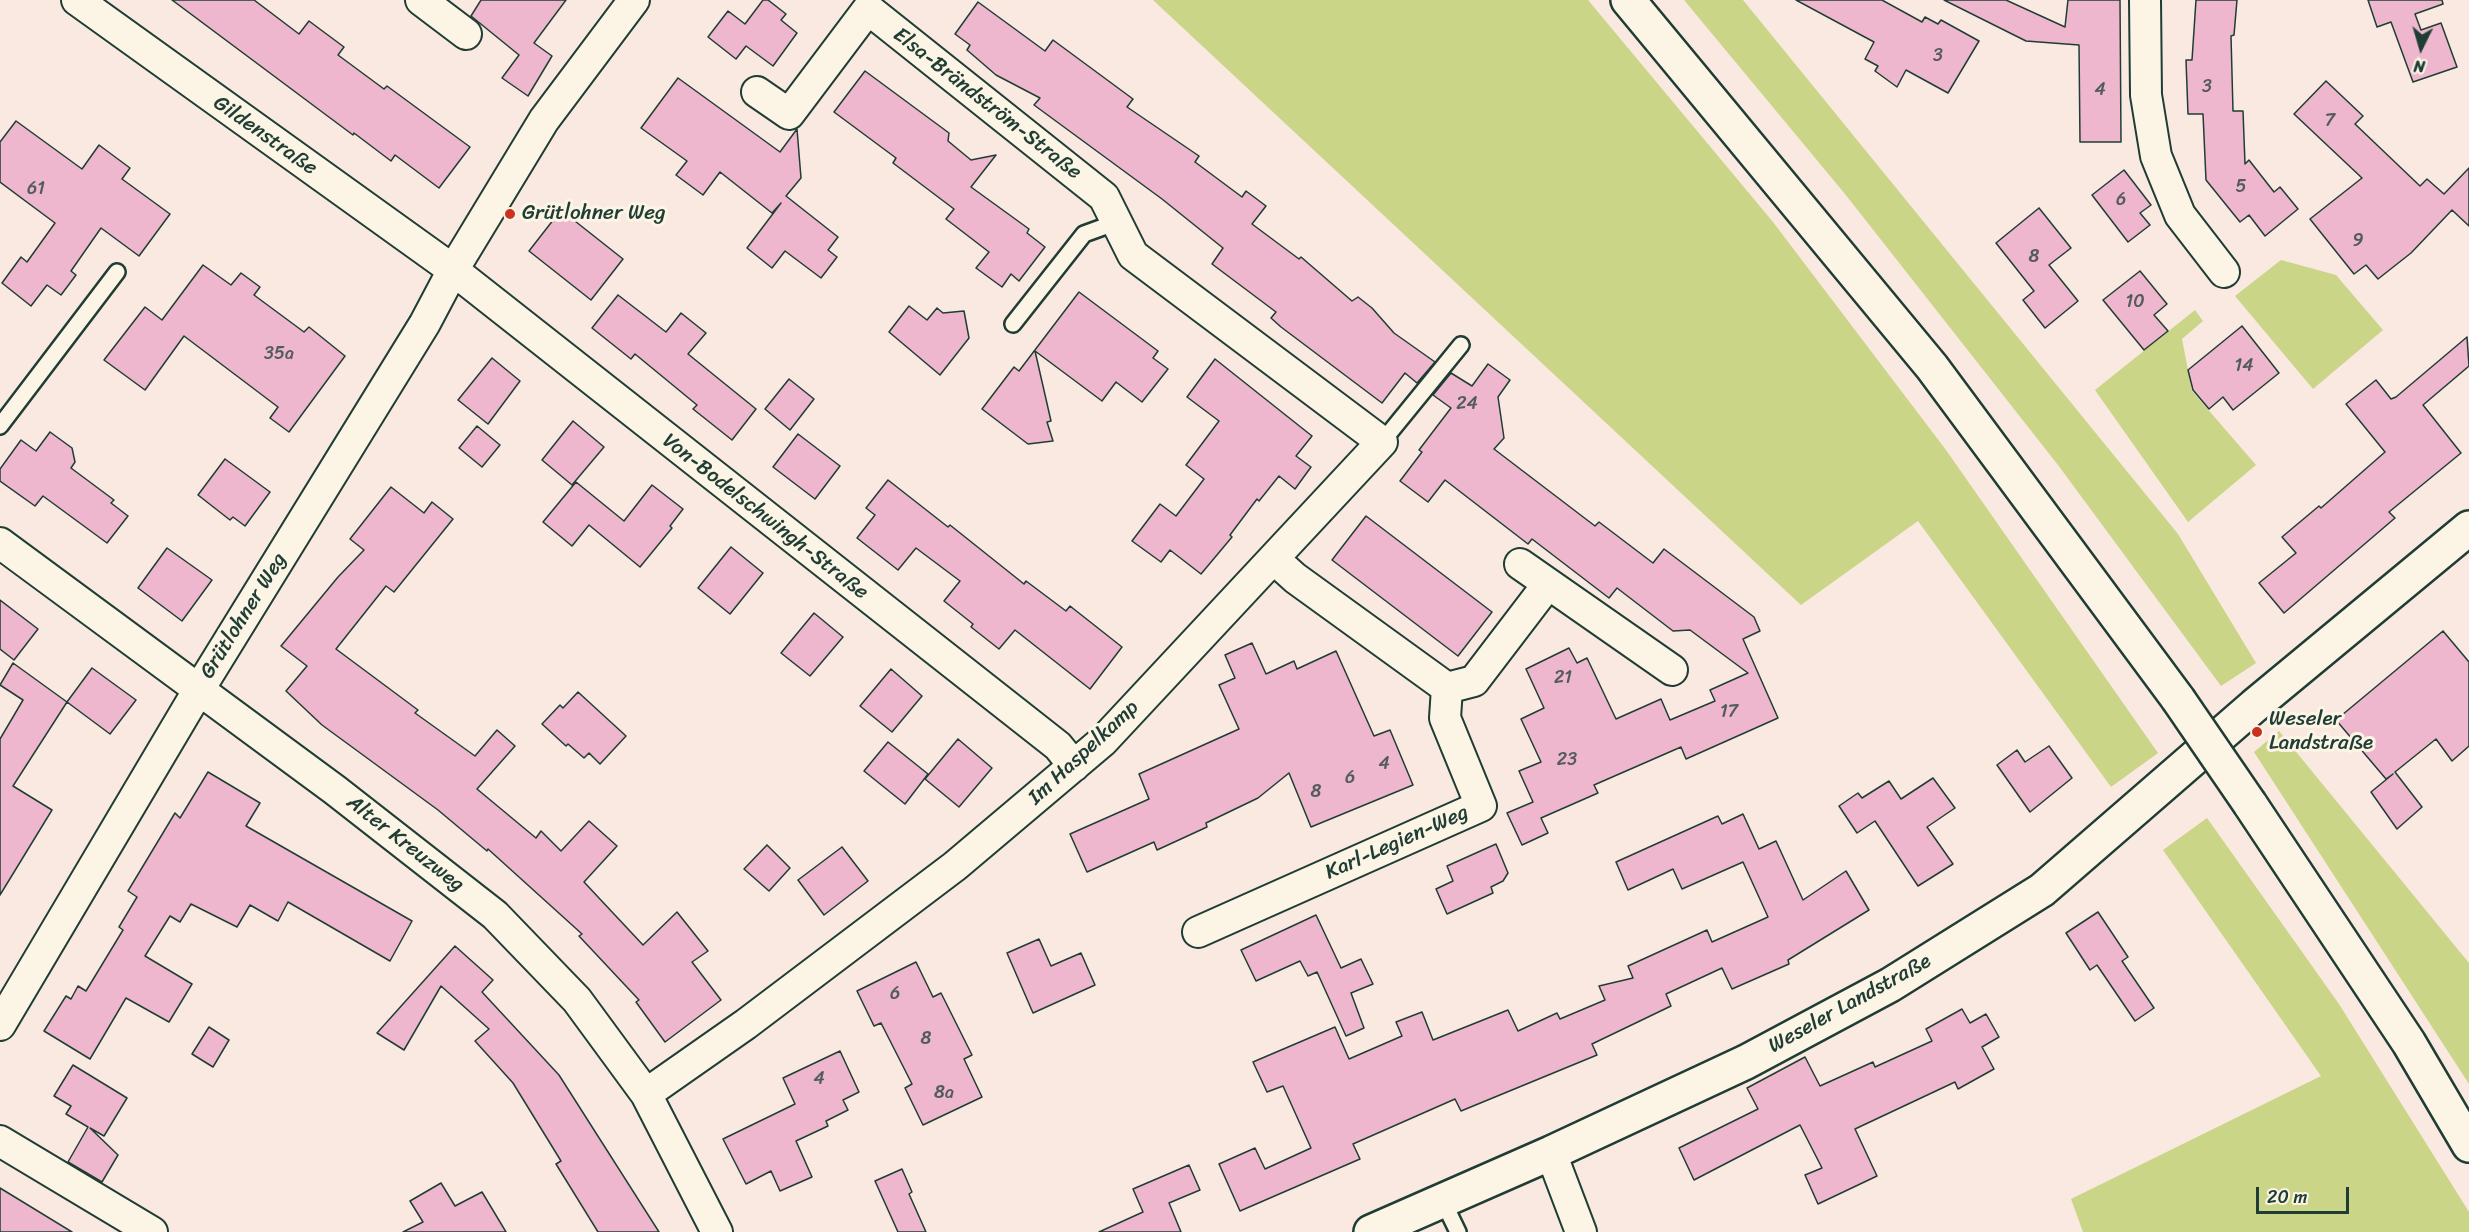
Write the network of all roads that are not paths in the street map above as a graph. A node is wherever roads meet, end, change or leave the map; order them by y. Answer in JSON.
{"nodes":[{"id":1,"x":77,"y":0,"type":"edge"},
{"id":2,"x":421,"y":0,"type":"edge"},
{"id":3,"x":634,"y":0,"type":"edge"},
{"id":4,"x":1628,"y":0,"type":"edge"},
{"id":5,"x":2145,"y":0,"type":"edge"},
{"id":6,"x":466,"y":34,"type":"dead end"},
{"id":7,"x":757,"y":92,"type":"dead end"},
{"id":8,"x":1117,"y":222,"type":"junction"},
{"id":9,"x":453,"y":270,"type":"junction"},
{"id":10,"x":117,"y":272,"type":"dead end"},
{"id":11,"x":2224,"y":272,"type":"dead end"},
{"id":12,"x":1013,"y":324,"type":"dead end"},
{"id":13,"x":1461,"y":345,"type":"dead end"},
{"id":14,"x":0,"y":426,"type":"edge"},
{"id":15,"x":1382,"y":442,"type":"junction"},
{"id":16,"x":2469,"y":528,"type":"edge"},
{"id":17,"x":0,"y":543,"type":"edge"},
{"id":18,"x":1274,"y":559,"type":"junction"},
{"id":19,"x":1520,"y":564,"type":"dead end"},
{"id":20,"x":1548,"y":584,"type":"junction"},
{"id":21,"x":1672,"y":670,"type":"dead end"},
{"id":22,"x":1447,"y":688,"type":"junction"},
{"id":23,"x":198,"y":691,"type":"junction"},
{"id":24,"x":1074,"y":766,"type":"junction"},
{"id":25,"x":1198,"y":932,"type":"dead end"},
{"id":26,"x":8,"y":994,"type":"edge"},
{"id":27,"x":0,"y":1026,"type":"edge"},
{"id":28,"x":646,"y":1094,"type":"junction"},
{"id":29,"x":0,"y":1141,"type":"edge"},
{"id":30,"x":2469,"y":1145,"type":"edge"},
{"id":31,"x":1551,"y":1153,"type":"junction"},
{"id":32,"x":1443,"y":1201,"type":"junction"},
{"id":33,"x":152,"y":1232,"type":"edge"},
{"id":34,"x":717,"y":1232,"type":"edge"},
{"id":35,"x":1371,"y":1232,"type":"edge"},
{"id":36,"x":1458,"y":1232,"type":"edge"},
{"id":37,"x":1581,"y":1232,"type":"edge"}],
"edges":[{"from":1,"to":9,"type":"street","name":"Gildenstraße"},
{"from":2,"to":6,"type":"street"},
{"from":3,"to":9,"type":"street","name":"Grütlohner Weg"},
{"from":4,"to":30,"type":"main road","bridge":true},
{"from":5,"to":11,"type":"street"},
{"from":7,"to":8,"type":"street","name":"Elsa-Brändström-Straße"},
{"from":8,"to":12,"type":"lane"},
{"from":8,"to":15,"type":"street","name":"Elsa-Brändström-Straße"},
{"from":9,"to":23,"type":"street","name":"Grütlohner Weg"},
{"from":9,"to":24,"type":"street","name":"Von-Bodelschwingh-Straße"},
{"from":10,"to":14,"type":"lane"},
{"from":13,"to":15,"type":"lane","name":"Im Haspelkamp"},
{"from":15,"to":18,"type":"street","name":"Im Haspelkamp"},
{"from":16,"to":31,"type":"main road","name":"Weseler Landstraße"},
{"from":17,"to":23,"type":"street","name":"Alter Kreuzweg"},
{"from":18,"to":22,"type":"street"},
{"from":18,"to":24,"type":"street","name":"Im Haspelkamp"},
{"from":19,"to":20,"type":"street"},
{"from":20,"to":21,"type":"street"},
{"from":20,"to":22,"type":"street"},
{"from":22,"to":25,"type":"street","name":"Karl-Legien-Weg"},
{"from":23,"to":26,"type":"street","name":"Grütlohner Weg"},
{"from":23,"to":28,"type":"street","name":"Alter Kreuzweg"},
{"from":24,"to":28,"type":"street","name":"Im Haspelkamp"},
{"from":26,"to":27,"type":"street","name":"Grütlohner Weg"},
{"from":28,"to":34,"type":"street","name":"Alter Kreuzweg"},
{"from":29,"to":33,"type":"street"},
{"from":31,"to":32,"type":"main road","name":"Weseler Landstraße"},
{"from":31,"to":37,"type":"street"},
{"from":32,"to":35,"type":"main road","name":"Weseler Landstraße"},
{"from":32,"to":36,"type":"lane"}]}
